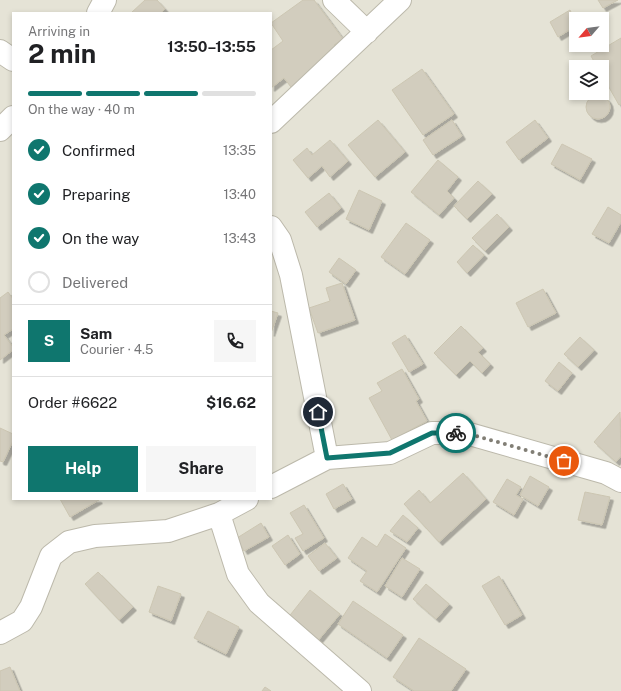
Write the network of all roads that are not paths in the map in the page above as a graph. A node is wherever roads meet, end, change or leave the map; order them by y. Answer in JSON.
{"nodes":[{"id":1,"x":104,"y":0,"type":"edge"},
{"id":2,"x":334,"y":0,"type":"edge"},
{"id":3,"x":400,"y":0,"type":"edge"},
{"id":4,"x":98,"y":12,"type":"edge"},
{"id":5,"x":366,"y":32,"type":"junction"},
{"id":6,"x":0,"y":51,"type":"edge"},
{"id":7,"x":12,"y":59,"type":"edge"},
{"id":8,"x":12,"y":118,"type":"edge"},
{"id":9,"x":272,"y":121,"type":"edge"},
{"id":10,"x":0,"y":130,"type":"edge"},
{"id":11,"x":272,"y":228,"type":"edge"},
{"id":12,"x":327,"y":458,"type":"junction"},
{"id":13,"x":621,"y":481,"type":"edge"},
{"id":14,"x":272,"y":486,"type":"edge"},
{"id":15,"x":245,"y":500,"type":"edge"},
{"id":16,"x":219,"y":514,"type":"junction"},
{"id":17,"x":0,"y":633,"type":"edge"},
{"id":18,"x":360,"y":691,"type":"edge"}],
"edges":[{"from":1,"to":4,"type":"street"},
{"from":2,"to":5,"type":"street"},
{"from":3,"to":5,"type":"street"},
{"from":5,"to":9,"type":"street"},
{"from":6,"to":7,"type":"street"},
{"from":8,"to":10,"type":"street"},
{"from":11,"to":12,"type":"street"},
{"from":12,"to":13,"type":"street"},
{"from":12,"to":14,"type":"street"},
{"from":15,"to":16,"type":"street"},
{"from":16,"to":17,"type":"street"},
{"from":16,"to":18,"type":"street"}]}
